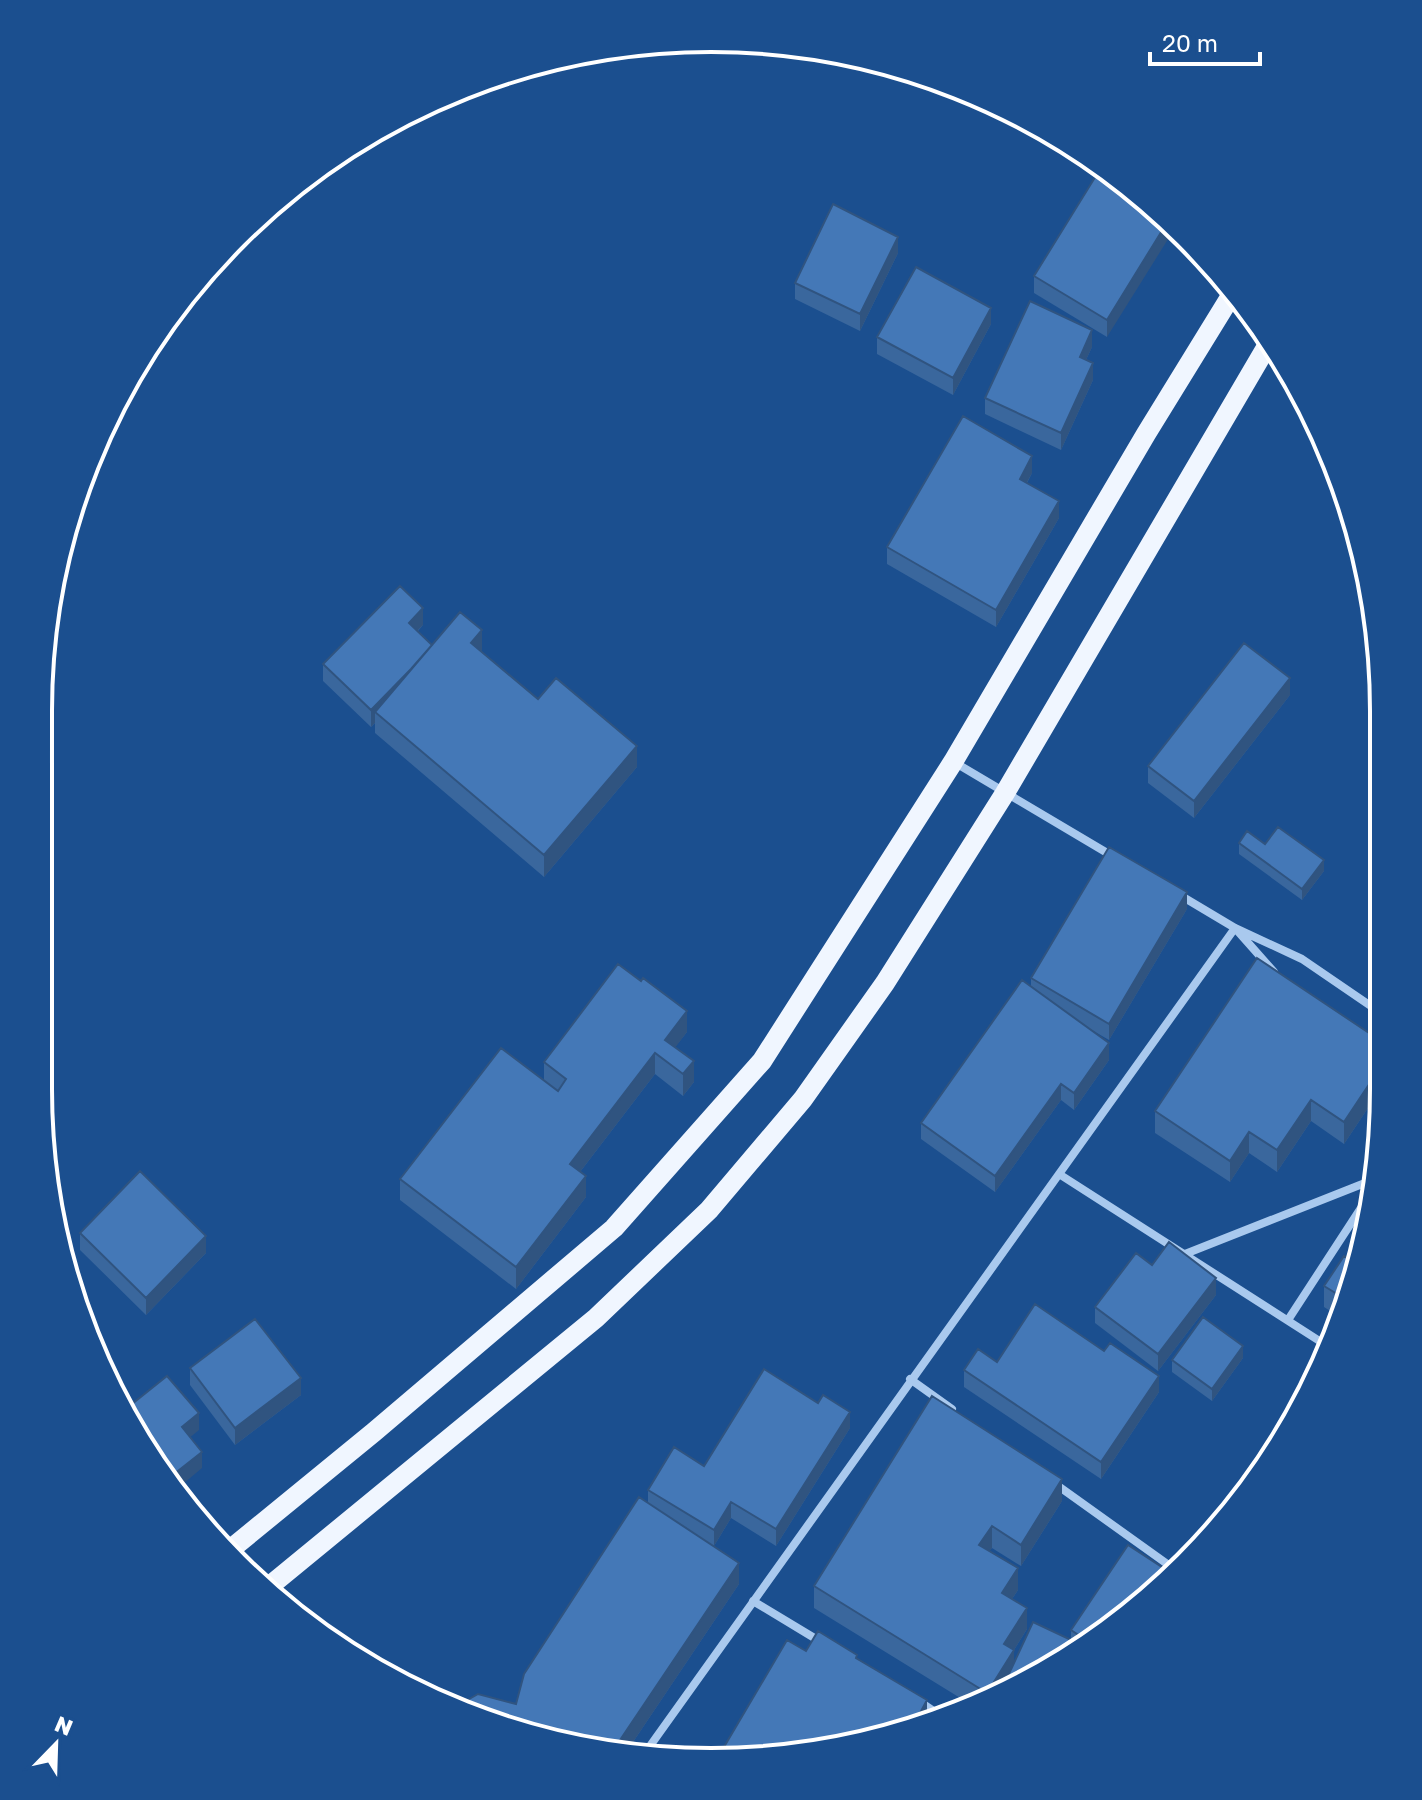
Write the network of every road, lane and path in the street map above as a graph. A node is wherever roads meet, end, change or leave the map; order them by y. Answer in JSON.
{"nodes":[{"id":1,"x":1227,"y":302,"type":"edge"},
{"id":2,"x":1263,"y":352,"type":"edge"},
{"id":3,"x":953,"y":762,"type":"junction"},
{"id":4,"x":1005,"y":793,"type":"junction"},
{"id":5,"x":1127,"y":864,"type":"edge"},
{"id":6,"x":1167,"y":888,"type":"edge"},
{"id":7,"x":1235,"y":928,"type":"junction"},
{"id":8,"x":1282,"y":979,"type":"edge"},
{"id":9,"x":1370,"y":1005,"type":"edge"},
{"id":10,"x":1059,"y":1174,"type":"junction"},
{"id":11,"x":1363,"y":1184,"type":"edge"},
{"id":12,"x":1358,"y":1213,"type":"edge"},
{"id":13,"x":1185,"y":1254,"type":"junction"},
{"id":14,"x":1288,"y":1320,"type":"junction"},
{"id":15,"x":1320,"y":1341,"type":"edge"},
{"id":16,"x":910,"y":1379,"type":"junction"},
{"id":17,"x":961,"y":1416,"type":"edge"},
{"id":18,"x":1050,"y":1480,"type":"edge"},
{"id":19,"x":236,"y":1545,"type":"edge"},
{"id":20,"x":1167,"y":1564,"type":"edge"},
{"id":21,"x":274,"y":1582,"type":"edge"},
{"id":22,"x":753,"y":1601,"type":"junction"},
{"id":23,"x":830,"y":1647,"type":"edge"},
{"id":24,"x":906,"y":1693,"type":"edge"},
{"id":25,"x":932,"y":1710,"type":"edge"},
{"id":26,"x":651,"y":1745,"type":"edge"}],
"edges":[{"from":1,"to":3,"type":"main road"},
{"from":2,"to":4,"type":"main road"},
{"from":3,"to":4,"type":"street"},
{"from":3,"to":19,"type":"main road"},
{"from":4,"to":5,"type":"street"},
{"from":4,"to":21,"type":"main road"},
{"from":6,"to":7,"type":"street"},
{"from":7,"to":8,"type":"street"},
{"from":7,"to":9,"type":"street"},
{"from":7,"to":10,"type":"street"},
{"from":10,"to":13,"type":"street"},
{"from":10,"to":16,"type":"street"},
{"from":11,"to":13,"type":"street"},
{"from":12,"to":14,"type":"street"},
{"from":13,"to":14,"type":"street"},
{"from":14,"to":15,"type":"street"},
{"from":16,"to":17,"type":"street"},
{"from":16,"to":22,"type":"street"},
{"from":18,"to":20,"type":"street"},
{"from":22,"to":23,"type":"street"},
{"from":22,"to":26,"type":"street"},
{"from":24,"to":25,"type":"street"}]}
